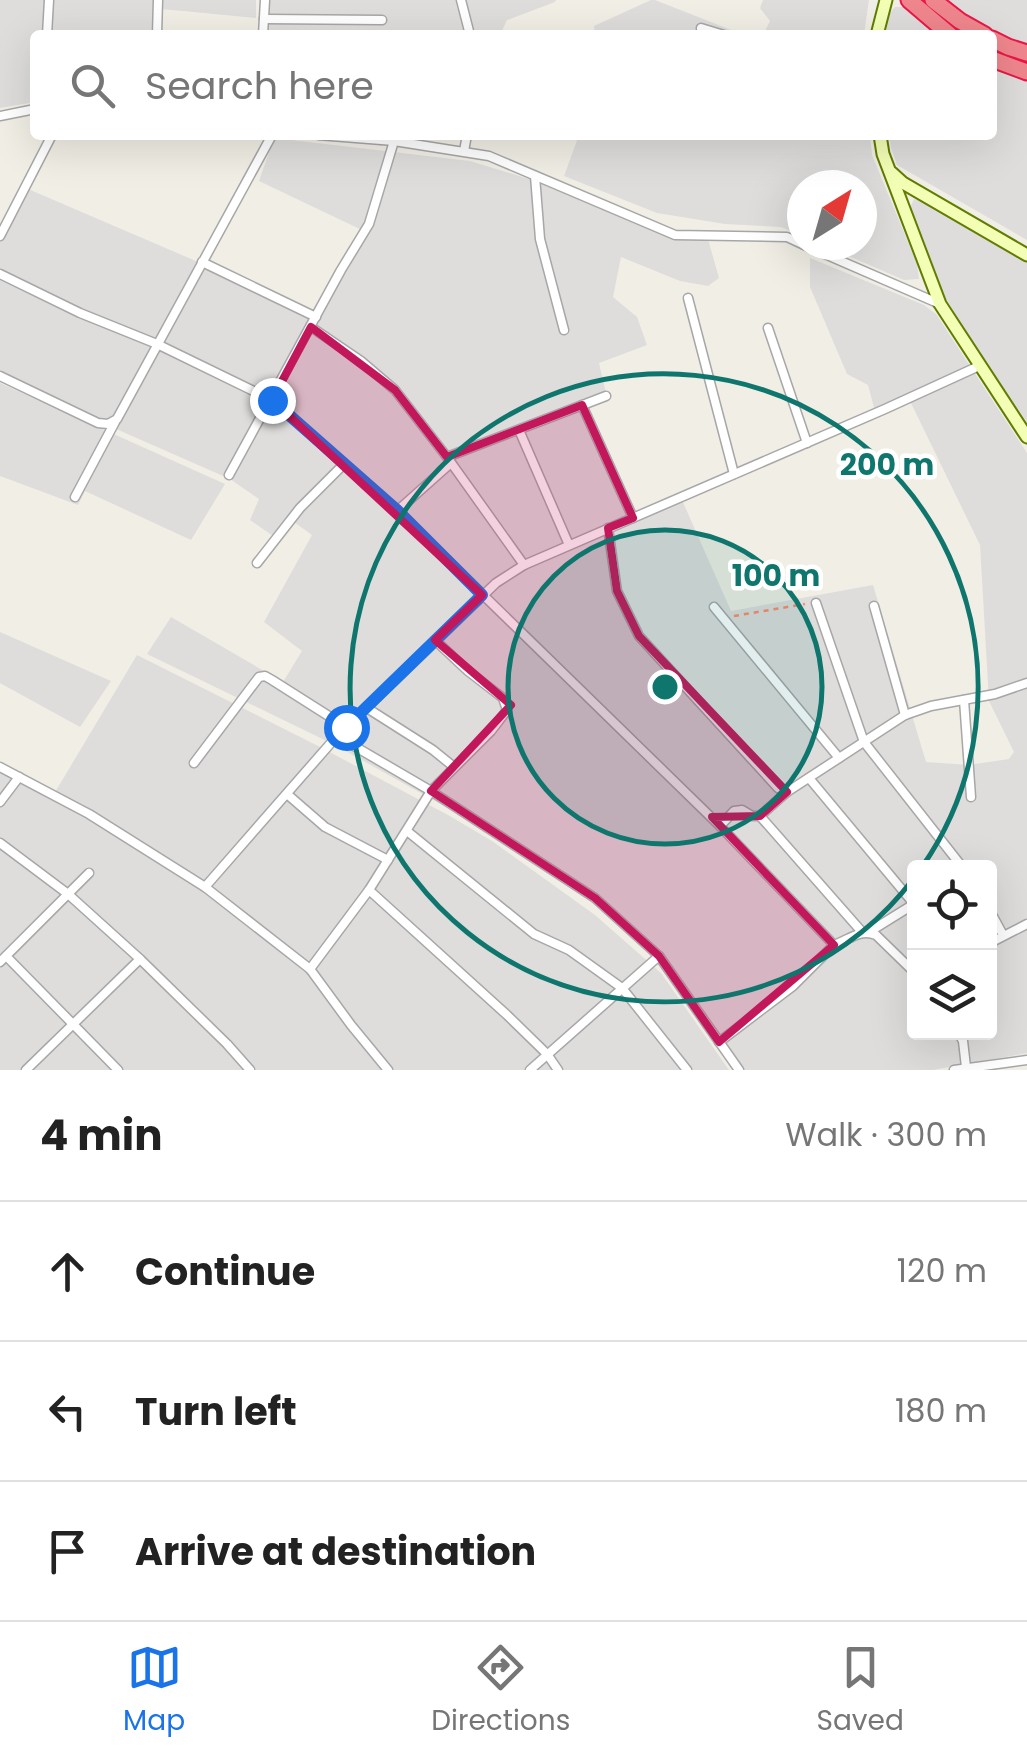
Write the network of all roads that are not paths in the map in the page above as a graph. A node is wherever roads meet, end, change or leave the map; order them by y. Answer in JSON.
{"nodes":[{"id":1,"x":49,"y":0,"type":"edge"},
{"id":2,"x":158,"y":0,"type":"edge"},
{"id":3,"x":265,"y":0,"type":"edge"},
{"id":4,"x":460,"y":0,"type":"edge"},
{"id":5,"x":886,"y":0,"type":"edge"},
{"id":6,"x":909,"y":0,"type":"edge"},
{"id":7,"x":933,"y":0,"type":"edge"},
{"id":8,"x":264,"y":18,"type":"junction"},
{"id":9,"x":382,"y":20,"type":"dead end"},
{"id":10,"x":702,"y":28,"type":"dead end"},
{"id":11,"x":47,"y":30,"type":"edge"},
{"id":12,"x":157,"y":30,"type":"edge"},
{"id":13,"x":264,"y":30,"type":"edge"},
{"id":14,"x":469,"y":30,"type":"edge"},
{"id":15,"x":708,"y":30,"type":"edge"},
{"id":16,"x":878,"y":30,"type":"edge"},
{"id":17,"x":944,"y":30,"type":"edge"},
{"id":18,"x":976,"y":30,"type":"edge"},
{"id":19,"x":997,"y":42,"type":"edge"},
{"id":20,"x":1027,"y":53,"type":"edge"},
{"id":21,"x":997,"y":61,"type":"edge"},
{"id":22,"x":1027,"y":72,"type":"edge"},
{"id":23,"x":30,"y":110,"type":"edge"},
{"id":24,"x":0,"y":116,"type":"edge"},
{"id":25,"x":49,"y":140,"type":"edge"},
{"id":26,"x":269,"y":140,"type":"edge"},
{"id":27,"x":381,"y":140,"type":"edge"},
{"id":28,"x":467,"y":140,"type":"edge"},
{"id":29,"x":881,"y":140,"type":"edge"},
{"id":30,"x":394,"y":141,"type":"junction"},
{"id":31,"x":464,"y":151,"type":"junction"},
{"id":32,"x":889,"y":170,"type":"junction"},
{"id":33,"x":535,"y":176,"type":"junction"},
{"id":34,"x":0,"y":236,"type":"edge"},
{"id":35,"x":787,"y":238,"type":"edge"},
{"id":36,"x":1027,"y":255,"type":"edge"},
{"id":37,"x":840,"y":260,"type":"edge"},
{"id":38,"x":202,"y":262,"type":"junction"},
{"id":39,"x":0,"y":274,"type":"edge"},
{"id":40,"x":688,"y":298,"type":"dead end"},
{"id":41,"x":940,"y":304,"type":"junction"},
{"id":42,"x":316,"y":316,"type":"junction"},
{"id":43,"x":311,"y":327,"type":"junction"},
{"id":44,"x":768,"y":328,"type":"dead end"},
{"id":45,"x":564,"y":330,"type":"dead end"},
{"id":46,"x":157,"y":344,"type":"junction"},
{"id":47,"x":979,"y":366,"type":"junction"},
{"id":48,"x":0,"y":376,"type":"edge"},
{"id":49,"x":606,"y":396,"type":"dead end"},
{"id":50,"x":272,"y":400,"type":"junction"},
{"id":51,"x":582,"y":405,"type":"junction"},
{"id":52,"x":116,"y":419,"type":"junction"},
{"id":53,"x":519,"y":430,"type":"junction"},
{"id":54,"x":1027,"y":437,"type":"edge"},
{"id":55,"x":807,"y":443,"type":"junction"},
{"id":56,"x":449,"y":460,"type":"junction"},
{"id":57,"x":344,"y":464,"type":"junction"},
{"id":58,"x":229,"y":474,"type":"dead end"},
{"id":59,"x":734,"y":474,"type":"junction"},
{"id":60,"x":75,"y":497,"type":"dead end"},
{"id":61,"x":398,"y":511,"type":"junction"},
{"id":62,"x":633,"y":518,"type":"junction"},
{"id":63,"x":608,"y":528,"type":"junction"},
{"id":64,"x":569,"y":545,"type":"junction"},
{"id":65,"x":258,"y":563,"type":"dead end"},
{"id":66,"x":524,"y":564,"type":"junction"},
{"id":67,"x":482,"y":595,"type":"junction"},
{"id":68,"x":816,"y":602,"type":"road end"},
{"id":69,"x":874,"y":606,"type":"dead end"},
{"id":70,"x":714,"y":607,"type":"dead end"},
{"id":71,"x":435,"y":640,"type":"junction"},
{"id":72,"x":1027,"y":683,"type":"edge"},
{"id":73,"x":964,"y":700,"type":"junction"},
{"id":74,"x":367,"y":708,"type":"junction"},
{"id":75,"x":905,"y":715,"type":"junction"},
{"id":76,"x":346,"y":727,"type":"junction"},
{"id":77,"x":337,"y":736,"type":"junction"},
{"id":78,"x":864,"y":742,"type":"junction"},
{"id":79,"x":839,"y":758,"type":"junction"},
{"id":80,"x":194,"y":764,"type":"dead end"},
{"id":81,"x":0,"y":766,"type":"edge"},
{"id":82,"x":454,"y":767,"type":"junction"},
{"id":83,"x":19,"y":777,"type":"junction"},
{"id":84,"x":809,"y":778,"type":"junction"},
{"id":85,"x":430,"y":791,"type":"junction"},
{"id":86,"x":787,"y":792,"type":"junction"},
{"id":87,"x":286,"y":794,"type":"junction"},
{"id":88,"x":971,"y":797,"type":"dead end"},
{"id":89,"x":0,"y":802,"type":"edge"},
{"id":90,"x":760,"y":816,"type":"junction"},
{"id":91,"x":720,"y":826,"type":"junction"},
{"id":92,"x":407,"y":830,"type":"junction"},
{"id":93,"x":0,"y":844,"type":"edge"},
{"id":94,"x":388,"y":860,"type":"junction"},
{"id":95,"x":957,"y":860,"type":"edge"},
{"id":96,"x":89,"y":872,"type":"dead end"},
{"id":97,"x":206,"y":887,"type":"junction"},
{"id":98,"x":368,"y":890,"type":"junction"},
{"id":99,"x":68,"y":894,"type":"junction"},
{"id":100,"x":907,"y":896,"type":"edge"},
{"id":101,"x":907,"y":908,"type":"edge"},
{"id":102,"x":997,"y":924,"type":"edge"},
{"id":103,"x":1027,"y":924,"type":"edge"},
{"id":104,"x":866,"y":932,"type":"junction"},
{"id":105,"x":1003,"y":935,"type":"junction"},
{"id":106,"x":997,"y":939,"type":"edge"},
{"id":107,"x":834,"y":945,"type":"junction"},
{"id":108,"x":659,"y":956,"type":"junction"},
{"id":109,"x":3,"y":959,"type":"edge"},
{"id":110,"x":140,"y":959,"type":"junction"},
{"id":111,"x":907,"y":965,"type":"edge"},
{"id":112,"x":310,"y":969,"type":"junction"},
{"id":113,"x":622,"y":988,"type":"junction"},
{"id":114,"x":73,"y":1024,"type":"junction"},
{"id":115,"x":962,"y":1040,"type":"edge"},
{"id":116,"x":719,"y":1042,"type":"junction"},
{"id":117,"x":547,"y":1054,"type":"junction"},
{"id":118,"x":1027,"y":1060,"type":"edge"},
{"id":119,"x":966,"y":1067,"type":"junction"},
{"id":120,"x":26,"y":1070,"type":"edge"},
{"id":121,"x":118,"y":1070,"type":"edge"},
{"id":122,"x":250,"y":1070,"type":"edge"},
{"id":123,"x":388,"y":1070,"type":"edge"},
{"id":124,"x":530,"y":1070,"type":"edge"},
{"id":125,"x":558,"y":1070,"type":"edge"},
{"id":126,"x":687,"y":1070,"type":"edge"},
{"id":127,"x":738,"y":1070,"type":"edge"},
{"id":128,"x":954,"y":1070,"type":"edge"}],
"edges":[{"from":1,"to":11,"type":"street"},
{"from":2,"to":12,"type":"street"},
{"from":3,"to":8,"type":"street"},
{"from":4,"to":14,"type":"street"},
{"from":5,"to":16,"type":"street"},
{"from":6,"to":17,"type":"highway"},
{"from":7,"to":18,"type":"highway"},
{"from":8,"to":9,"type":"street"},
{"from":8,"to":13,"type":"street"},
{"from":10,"to":15,"type":"street"},
{"from":19,"to":20,"type":"highway"},
{"from":21,"to":22,"type":"highway"},
{"from":23,"to":24,"type":"street"},
{"from":25,"to":34,"type":"street"},
{"from":26,"to":38,"type":"street"},
{"from":27,"to":30,"type":"street"},
{"from":28,"to":31,"type":"street"},
{"from":29,"to":32,"type":"street"},
{"from":30,"to":31,"type":"street"},
{"from":30,"to":42,"type":"street"},
{"from":31,"to":33,"type":"street"},
{"from":32,"to":36,"type":"street"},
{"from":32,"to":41,"type":"street"},
{"from":33,"to":35,"type":"street"},
{"from":33,"to":45,"type":"street"},
{"from":37,"to":41,"type":"street"},
{"from":38,"to":42,"type":"street"},
{"from":38,"to":46,"type":"street"},
{"from":39,"to":46,"type":"street"},
{"from":40,"to":59,"type":"street"},
{"from":41,"to":47,"type":"street"},
{"from":42,"to":43,"type":"street"},
{"from":43,"to":50,"type":"street"},
{"from":43,"to":56,"type":"street"},
{"from":44,"to":55,"type":"street"},
{"from":46,"to":50,"type":"street"},
{"from":46,"to":52,"type":"street"},
{"from":47,"to":54,"type":"street"},
{"from":47,"to":55,"type":"street"},
{"from":48,"to":52,"type":"street"},
{"from":49,"to":51,"type":"street"},
{"from":50,"to":57,"type":"street"},
{"from":50,"to":58,"type":"street"},
{"from":51,"to":53,"type":"street"},
{"from":51,"to":62,"type":"street"},
{"from":52,"to":60,"type":"street"},
{"from":53,"to":56,"type":"street"},
{"from":53,"to":64,"type":"street"},
{"from":55,"to":59,"type":"street"},
{"from":56,"to":61,"type":"street"},
{"from":56,"to":66,"type":"street"},
{"from":57,"to":61,"type":"street"},
{"from":57,"to":65,"type":"street"},
{"from":59,"to":62,"type":"street"},
{"from":61,"to":67,"type":"street"},
{"from":62,"to":63,"type":"street"},
{"from":63,"to":64,"type":"street"},
{"from":63,"to":86,"type":"street"},
{"from":64,"to":66,"type":"street"},
{"from":66,"to":67,"type":"street"},
{"from":67,"to":71,"type":"street"},
{"from":67,"to":91,"type":"street"},
{"from":68,"to":78,"type":"street"},
{"from":69,"to":75,"type":"street"},
{"from":70,"to":79,"type":"street"},
{"from":71,"to":74,"type":"street"},
{"from":71,"to":82,"type":"street"},
{"from":72,"to":73,"type":"street"},
{"from":73,"to":75,"type":"street"},
{"from":73,"to":88,"type":"street"},
{"from":74,"to":76,"type":"street"},
{"from":74,"to":82,"type":"street"},
{"from":75,"to":78,"type":"street"},
{"from":76,"to":77,"type":"street"},
{"from":76,"to":80,"type":"street"},
{"from":77,"to":85,"type":"street"},
{"from":77,"to":87,"type":"street"},
{"from":78,"to":79,"type":"street"},
{"from":78,"to":95,"type":"street"},
{"from":79,"to":84,"type":"street"},
{"from":81,"to":83,"type":"street"},
{"from":82,"to":85,"type":"street"},
{"from":83,"to":89,"type":"street"},
{"from":83,"to":97,"type":"street"},
{"from":84,"to":86,"type":"street"},
{"from":84,"to":100,"type":"street"},
{"from":85,"to":92,"type":"street"},
{"from":85,"to":108,"type":"street"},
{"from":86,"to":90,"type":"street"},
{"from":87,"to":94,"type":"street"},
{"from":87,"to":97,"type":"street"},
{"from":90,"to":91,"type":"street"},
{"from":90,"to":104,"type":"street"},
{"from":91,"to":107,"type":"street"},
{"from":92,"to":94,"type":"street"},
{"from":92,"to":113,"type":"street"},
{"from":93,"to":99,"type":"street"},
{"from":94,"to":98,"type":"street"},
{"from":96,"to":99,"type":"street"},
{"from":97,"to":112,"type":"street"},
{"from":98,"to":112,"type":"street"},
{"from":98,"to":117,"type":"street"},
{"from":99,"to":109,"type":"street"},
{"from":99,"to":110,"type":"street"},
{"from":101,"to":104,"type":"street"},
{"from":102,"to":105,"type":"street"},
{"from":103,"to":105,"type":"street"},
{"from":104,"to":107,"type":"street"},
{"from":104,"to":111,"type":"street"},
{"from":105,"to":106,"type":"street"},
{"from":107,"to":116,"type":"street"},
{"from":108,"to":113,"type":"street"},
{"from":108,"to":116,"type":"street"},
{"from":109,"to":114,"type":"street"},
{"from":110,"to":114,"type":"street"},
{"from":110,"to":122,"type":"street"},
{"from":112,"to":123,"type":"street"},
{"from":113,"to":117,"type":"street"},
{"from":113,"to":126,"type":"street"},
{"from":114,"to":120,"type":"street"},
{"from":114,"to":121,"type":"street"},
{"from":115,"to":119,"type":"street"},
{"from":116,"to":127,"type":"street"},
{"from":117,"to":124,"type":"street"},
{"from":117,"to":125,"type":"street"},
{"from":118,"to":119,"type":"street"},
{"from":119,"to":128,"type":"street"}]}
